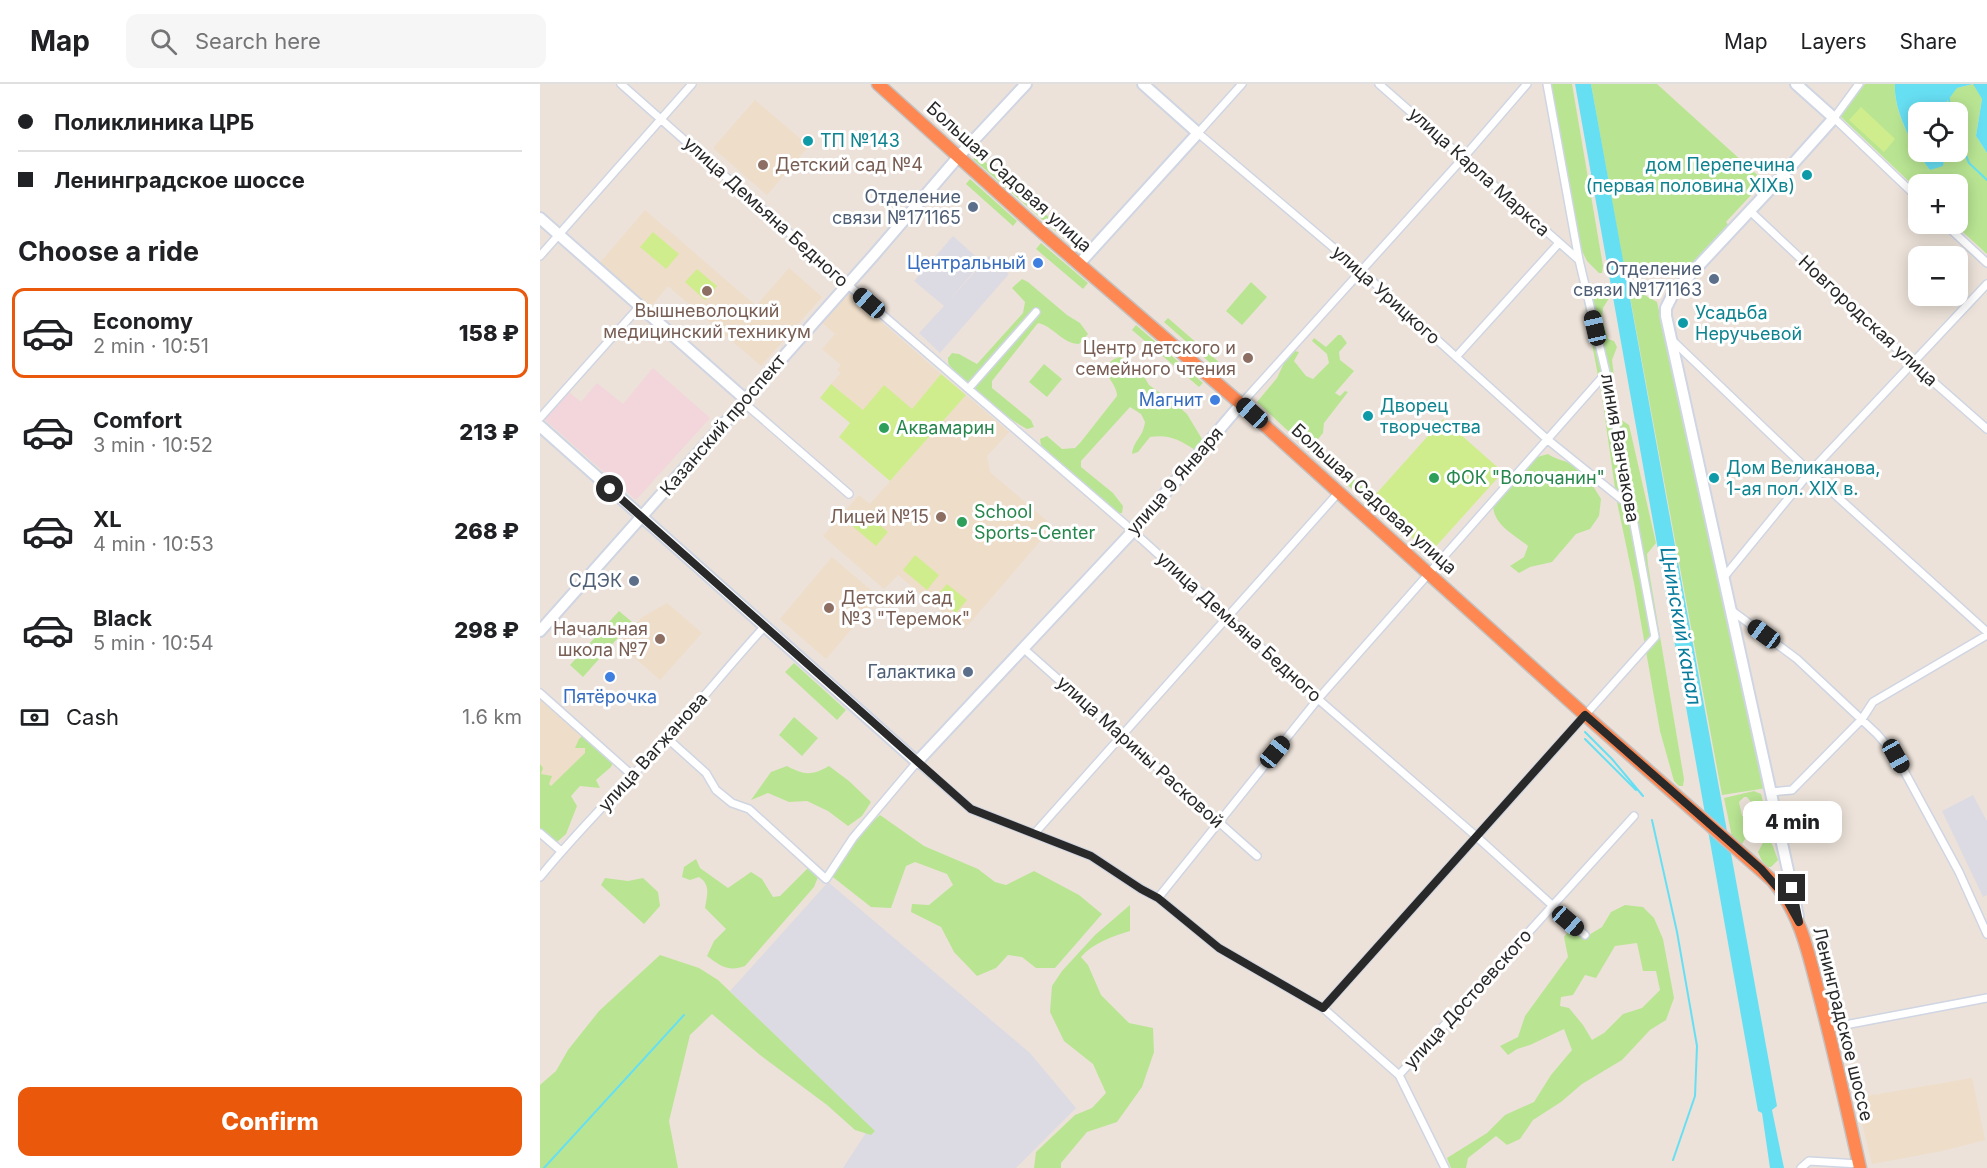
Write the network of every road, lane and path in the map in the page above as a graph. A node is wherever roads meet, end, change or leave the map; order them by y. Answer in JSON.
{"nodes":[{"id":1,"x":621,"y":84,"type":"edge"},
{"id":2,"x":692,"y":84,"type":"edge"},
{"id":3,"x":878,"y":84,"type":"edge"},
{"id":4,"x":1026,"y":84,"type":"edge"},
{"id":5,"x":1143,"y":84,"type":"edge"},
{"id":6,"x":1242,"y":84,"type":"edge"},
{"id":7,"x":1379,"y":84,"type":"edge"},
{"id":8,"x":1527,"y":84,"type":"edge"},
{"id":9,"x":1547,"y":84,"type":"edge"},
{"id":10,"x":1796,"y":84,"type":"edge"},
{"id":11,"x":1859,"y":84,"type":"edge"},
{"id":12,"x":1834,"y":118,"type":"junction"},
{"id":13,"x":661,"y":119,"type":"junction"},
{"id":14,"x":1198,"y":133,"type":"junction"},
{"id":15,"x":959,"y":156,"type":"junction"},
{"id":16,"x":1464,"y":157,"type":"junction"},
{"id":17,"x":1908,"y":188,"type":"edge"},
{"id":18,"x":1750,"y":211,"type":"junction"},
{"id":19,"x":540,"y":218,"type":"edge"},
{"id":20,"x":1957,"y":234,"type":"edge"},
{"id":21,"x":559,"y":235,"type":"junction"},
{"id":22,"x":1559,"y":243,"type":"junction"},
{"id":23,"x":540,"y":256,"type":"edge"},
{"id":24,"x":1579,"y":260,"type":"junction"},
{"id":25,"x":1987,"y":263,"type":"edge"},
{"id":26,"x":1079,"y":264,"type":"junction"},
{"id":27,"x":1361,"y":272,"type":"junction"},
{"id":28,"x":848,"y":285,"type":"junction"},
{"id":29,"x":1987,"y":285,"type":"edge"},
{"id":30,"x":640,"y":306,"type":"junction"},
{"id":31,"x":1036,"y":312,"type":"dead end"},
{"id":32,"x":1669,"y":337,"type":"junction"},
{"id":33,"x":1456,"y":357,"type":"junction"},
{"id":34,"x":1913,"y":364,"type":"junction"},
{"id":35,"x":1606,"y":373,"type":"junction"},
{"id":36,"x":969,"y":388,"type":"junction"},
{"id":37,"x":744,"y":401,"type":"junction"},
{"id":38,"x":1241,"y":404,"type":"junction"},
{"id":39,"x":540,"y":418,"type":"edge"},
{"id":40,"x":540,"y":426,"type":"edge"},
{"id":41,"x":1987,"y":429,"type":"edge"},
{"id":42,"x":1548,"y":441,"type":"junction"},
{"id":43,"x":1810,"y":472,"type":"junction"},
{"id":44,"x":1339,"y":492,"type":"junction"},
{"id":45,"x":849,"y":494,"type":"dead end"},
{"id":46,"x":1630,"y":506,"type":"junction"},
{"id":47,"x":642,"y":517,"type":"junction"},
{"id":48,"x":1133,"y":531,"type":"junction"},
{"id":49,"x":1429,"y":573,"type":"junction"},
{"id":50,"x":1724,"y":577,"type":"junction"},
{"id":51,"x":1731,"y":610,"type":"junction"},
{"id":52,"x":1227,"y":616,"type":"junction"},
{"id":53,"x":765,"y":626,"type":"junction"},
{"id":54,"x":540,"y":631,"type":"edge"},
{"id":55,"x":1987,"y":633,"type":"edge"},
{"id":56,"x":1023,"y":648,"type":"junction"},
{"id":57,"x":540,"y":693,"type":"edge"},
{"id":58,"x":1317,"y":699,"type":"junction"},
{"id":59,"x":1585,"y":715,"type":"junction"},
{"id":60,"x":1862,"y":719,"type":"junction"},
{"id":61,"x":1121,"y":736,"type":"junction"},
{"id":62,"x":667,"y":738,"type":"junction"},
{"id":63,"x":917,"y":762,"type":"junction"},
{"id":64,"x":633,"y":776,"type":"junction"},
{"id":65,"x":1771,"y":792,"type":"junction"},
{"id":66,"x":1634,"y":816,"type":"dead end"},
{"id":67,"x":1218,"y":823,"type":"junction"},
{"id":68,"x":540,"y":833,"type":"edge"},
{"id":69,"x":1034,"y":834,"type":"junction"},
{"id":70,"x":1477,"y":837,"type":"junction"},
{"id":71,"x":561,"y":851,"type":"junction"},
{"id":72,"x":1257,"y":856,"type":"dead end"},
{"id":73,"x":1788,"y":872,"type":"junction"},
{"id":74,"x":540,"y":877,"type":"edge"},
{"id":75,"x":1773,"y":881,"type":"junction"},
{"id":76,"x":1158,"y":898,"type":"junction"},
{"id":77,"x":1552,"y":906,"type":"junction"},
{"id":78,"x":1799,"y":922,"type":"junction"},
{"id":79,"x":1987,"y":934,"type":"edge"},
{"id":80,"x":1585,"y":935,"type":"dead end"},
{"id":81,"x":1987,"y":998,"type":"edge"},
{"id":82,"x":1323,"y":1008,"type":"junction"},
{"id":83,"x":1828,"y":1028,"type":"junction"},
{"id":84,"x":1399,"y":1075,"type":"junction"},
{"id":85,"x":1859,"y":1166,"type":"edge"},
{"id":86,"x":1445,"y":1168,"type":"edge"},
{"id":87,"x":1801,"y":1168,"type":"edge"}],
"edges":[{"from":1,"to":13,"type":"street","name":"улица Демьяна Бедного"},
{"from":2,"to":13,"type":"street"},
{"from":3,"to":15,"type":"highway","name":"Большая Садовая улица"},
{"from":4,"to":15,"type":"street","name":"Казанский проспект"},
{"from":5,"to":14,"type":"street","name":"улица Урицкого"},
{"from":6,"to":14,"type":"street"},
{"from":7,"to":16,"type":"street","name":"улица Карла Маркса"},
{"from":8,"to":16,"type":"street","name":"улица 9 Января"},
{"from":9,"to":24,"type":"street","name":"линия Ванчакова"},
{"from":10,"to":12,"type":"street"},
{"from":11,"to":12,"type":"street"},
{"from":12,"to":17,"type":"street"},
{"from":12,"to":18,"type":"street"},
{"from":13,"to":21,"type":"street"},
{"from":13,"to":28,"type":"street","name":"улица Демьяна Бедного"},
{"from":14,"to":26,"type":"street"},
{"from":14,"to":27,"type":"street","name":"улица Урицкого"},
{"from":15,"to":26,"type":"highway","name":"Большая Садовая улица"},
{"from":15,"to":28,"type":"street","name":"Казанский проспект"},
{"from":16,"to":22,"type":"street","name":"улица Карла Маркса"},
{"from":16,"to":27,"type":"street","name":"улица 9 Января"},
{"from":18,"to":32,"type":"street","name":"Ленинградское шоссе"},
{"from":18,"to":34,"type":"street","name":"Новгородская улица"},
{"from":19,"to":21,"type":"street"},
{"from":20,"to":25,"type":"street"},
{"from":21,"to":23,"type":"street"},
{"from":21,"to":30,"type":"street"},
{"from":22,"to":24,"type":"street","name":"улица Карла Маркса"},
{"from":22,"to":33,"type":"street"},
{"from":24,"to":35,"type":"street","name":"линия Ванчакова"},
{"from":26,"to":38,"type":"highway","name":"Большая Садовая улица"},
{"from":27,"to":33,"type":"street","name":"улица Урицкого"},
{"from":27,"to":38,"type":"street","name":"улица 9 Января"},
{"from":28,"to":36,"type":"street","name":"улица Демьяна Бедного"},
{"from":28,"to":37,"type":"street","name":"Казанский проспект"},
{"from":29,"to":34,"type":"street"},
{"from":30,"to":37,"type":"street"},
{"from":30,"to":39,"type":"street"},
{"from":31,"to":36,"type":"street"},
{"from":32,"to":43,"type":"street"},
{"from":32,"to":50,"type":"street","name":"Ленинградское шоссе"},
{"from":33,"to":42,"type":"street","name":"улица Урицкого"},
{"from":34,"to":41,"type":"street","name":"Новгородская улица"},
{"from":34,"to":43,"type":"street"},
{"from":35,"to":42,"type":"street"},
{"from":35,"to":46,"type":"street","name":"линия Ванчакова"},
{"from":36,"to":48,"type":"street","name":"улица Демьяна Бедного"},
{"from":37,"to":45,"type":"street"},
{"from":37,"to":47,"type":"street","name":"Казанский проспект"},
{"from":38,"to":44,"type":"highway","name":"Большая Садовая улица"},
{"from":38,"to":48,"type":"street","name":"улица 9 Января"},
{"from":40,"to":47,"type":"street"},
{"from":42,"to":46,"type":"street","name":"улица Урицкого"},
{"from":42,"to":49,"type":"street"},
{"from":43,"to":50,"type":"street"},
{"from":43,"to":55,"type":"street"},
{"from":44,"to":49,"type":"highway","name":"Большая Садовая улица"},
{"from":44,"to":52,"type":"street"},
{"from":46,"to":59,"type":"street","name":"линия Ванчакова"},
{"from":47,"to":53,"type":"street"},
{"from":47,"to":54,"type":"street","name":"Казанский проспект"},
{"from":48,"to":52,"type":"street","name":"улица Демьяна Бедного"},
{"from":48,"to":56,"type":"street","name":"улица 9 Января"},
{"from":49,"to":58,"type":"street"},
{"from":49,"to":59,"type":"highway","name":"Большая Садовая улица"},
{"from":50,"to":51,"type":"street","name":"Ленинградское шоссе"},
{"from":51,"to":60,"type":"street"},
{"from":51,"to":65,"type":"street","name":"Ленинградское шоссе"},
{"from":52,"to":58,"type":"street","name":"улица Демьяна Бедного"},
{"from":52,"to":61,"type":"street"},
{"from":53,"to":62,"type":"street","name":"улица Вагжанова"},
{"from":53,"to":63,"type":"street"},
{"from":55,"to":60,"type":"street"},
{"from":56,"to":61,"type":"street","name":"улица Марины Расковой"},
{"from":56,"to":63,"type":"street","name":"улица 9 Января"},
{"from":57,"to":64,"type":"street"},
{"from":58,"to":67,"type":"street"},
{"from":58,"to":70,"type":"street","name":"улица Демьяна Бедного"},
{"from":59,"to":70,"type":"street"},
{"from":59,"to":75,"type":"highway","name":"Большая Садовая улица"},
{"from":60,"to":65,"type":"street"},
{"from":60,"to":79,"type":"street"},
{"from":61,"to":67,"type":"street","name":"улица Марины Расковой"},
{"from":61,"to":69,"type":"street"},
{"from":62,"to":63,"type":"street","name":"улица 9 Января"},
{"from":62,"to":64,"type":"street","name":"улица Вагжанова"},
{"from":63,"to":69,"type":"street"},
{"from":64,"to":71,"type":"street","name":"улица Вагжанова"},
{"from":65,"to":73,"type":"street","name":"Ленинградское шоссе"},
{"from":66,"to":77,"type":"street","name":"улица Достоевского"},
{"from":67,"to":72,"type":"street","name":"улица Марины Расковой"},
{"from":67,"to":76,"type":"street"},
{"from":68,"to":71,"type":"street"},
{"from":69,"to":76,"type":"street"},
{"from":70,"to":77,"type":"street","name":"улица Демьяна Бедного"},
{"from":70,"to":82,"type":"street"},
{"from":71,"to":74,"type":"street","name":"улица Вагжанова"},
{"from":73,"to":75,"type":"street"},
{"from":73,"to":78,"type":"street","name":"Ленинградское шоссе"},
{"from":75,"to":78,"type":"highway","name":"Большая Садовая улица"},
{"from":76,"to":82,"type":"street"},
{"from":77,"to":80,"type":"street","name":"улица Демьяна Бедного"},
{"from":77,"to":84,"type":"street","name":"улица Достоевского"},
{"from":78,"to":83,"type":"highway","name":"Ленинградское шоссе"},
{"from":81,"to":83,"type":"street"},
{"from":82,"to":84,"type":"street"},
{"from":83,"to":85,"type":"highway","name":"Ленинградское шоссе"},
{"from":84,"to":86,"type":"street"},
{"from":85,"to":87,"type":"street"}]}
